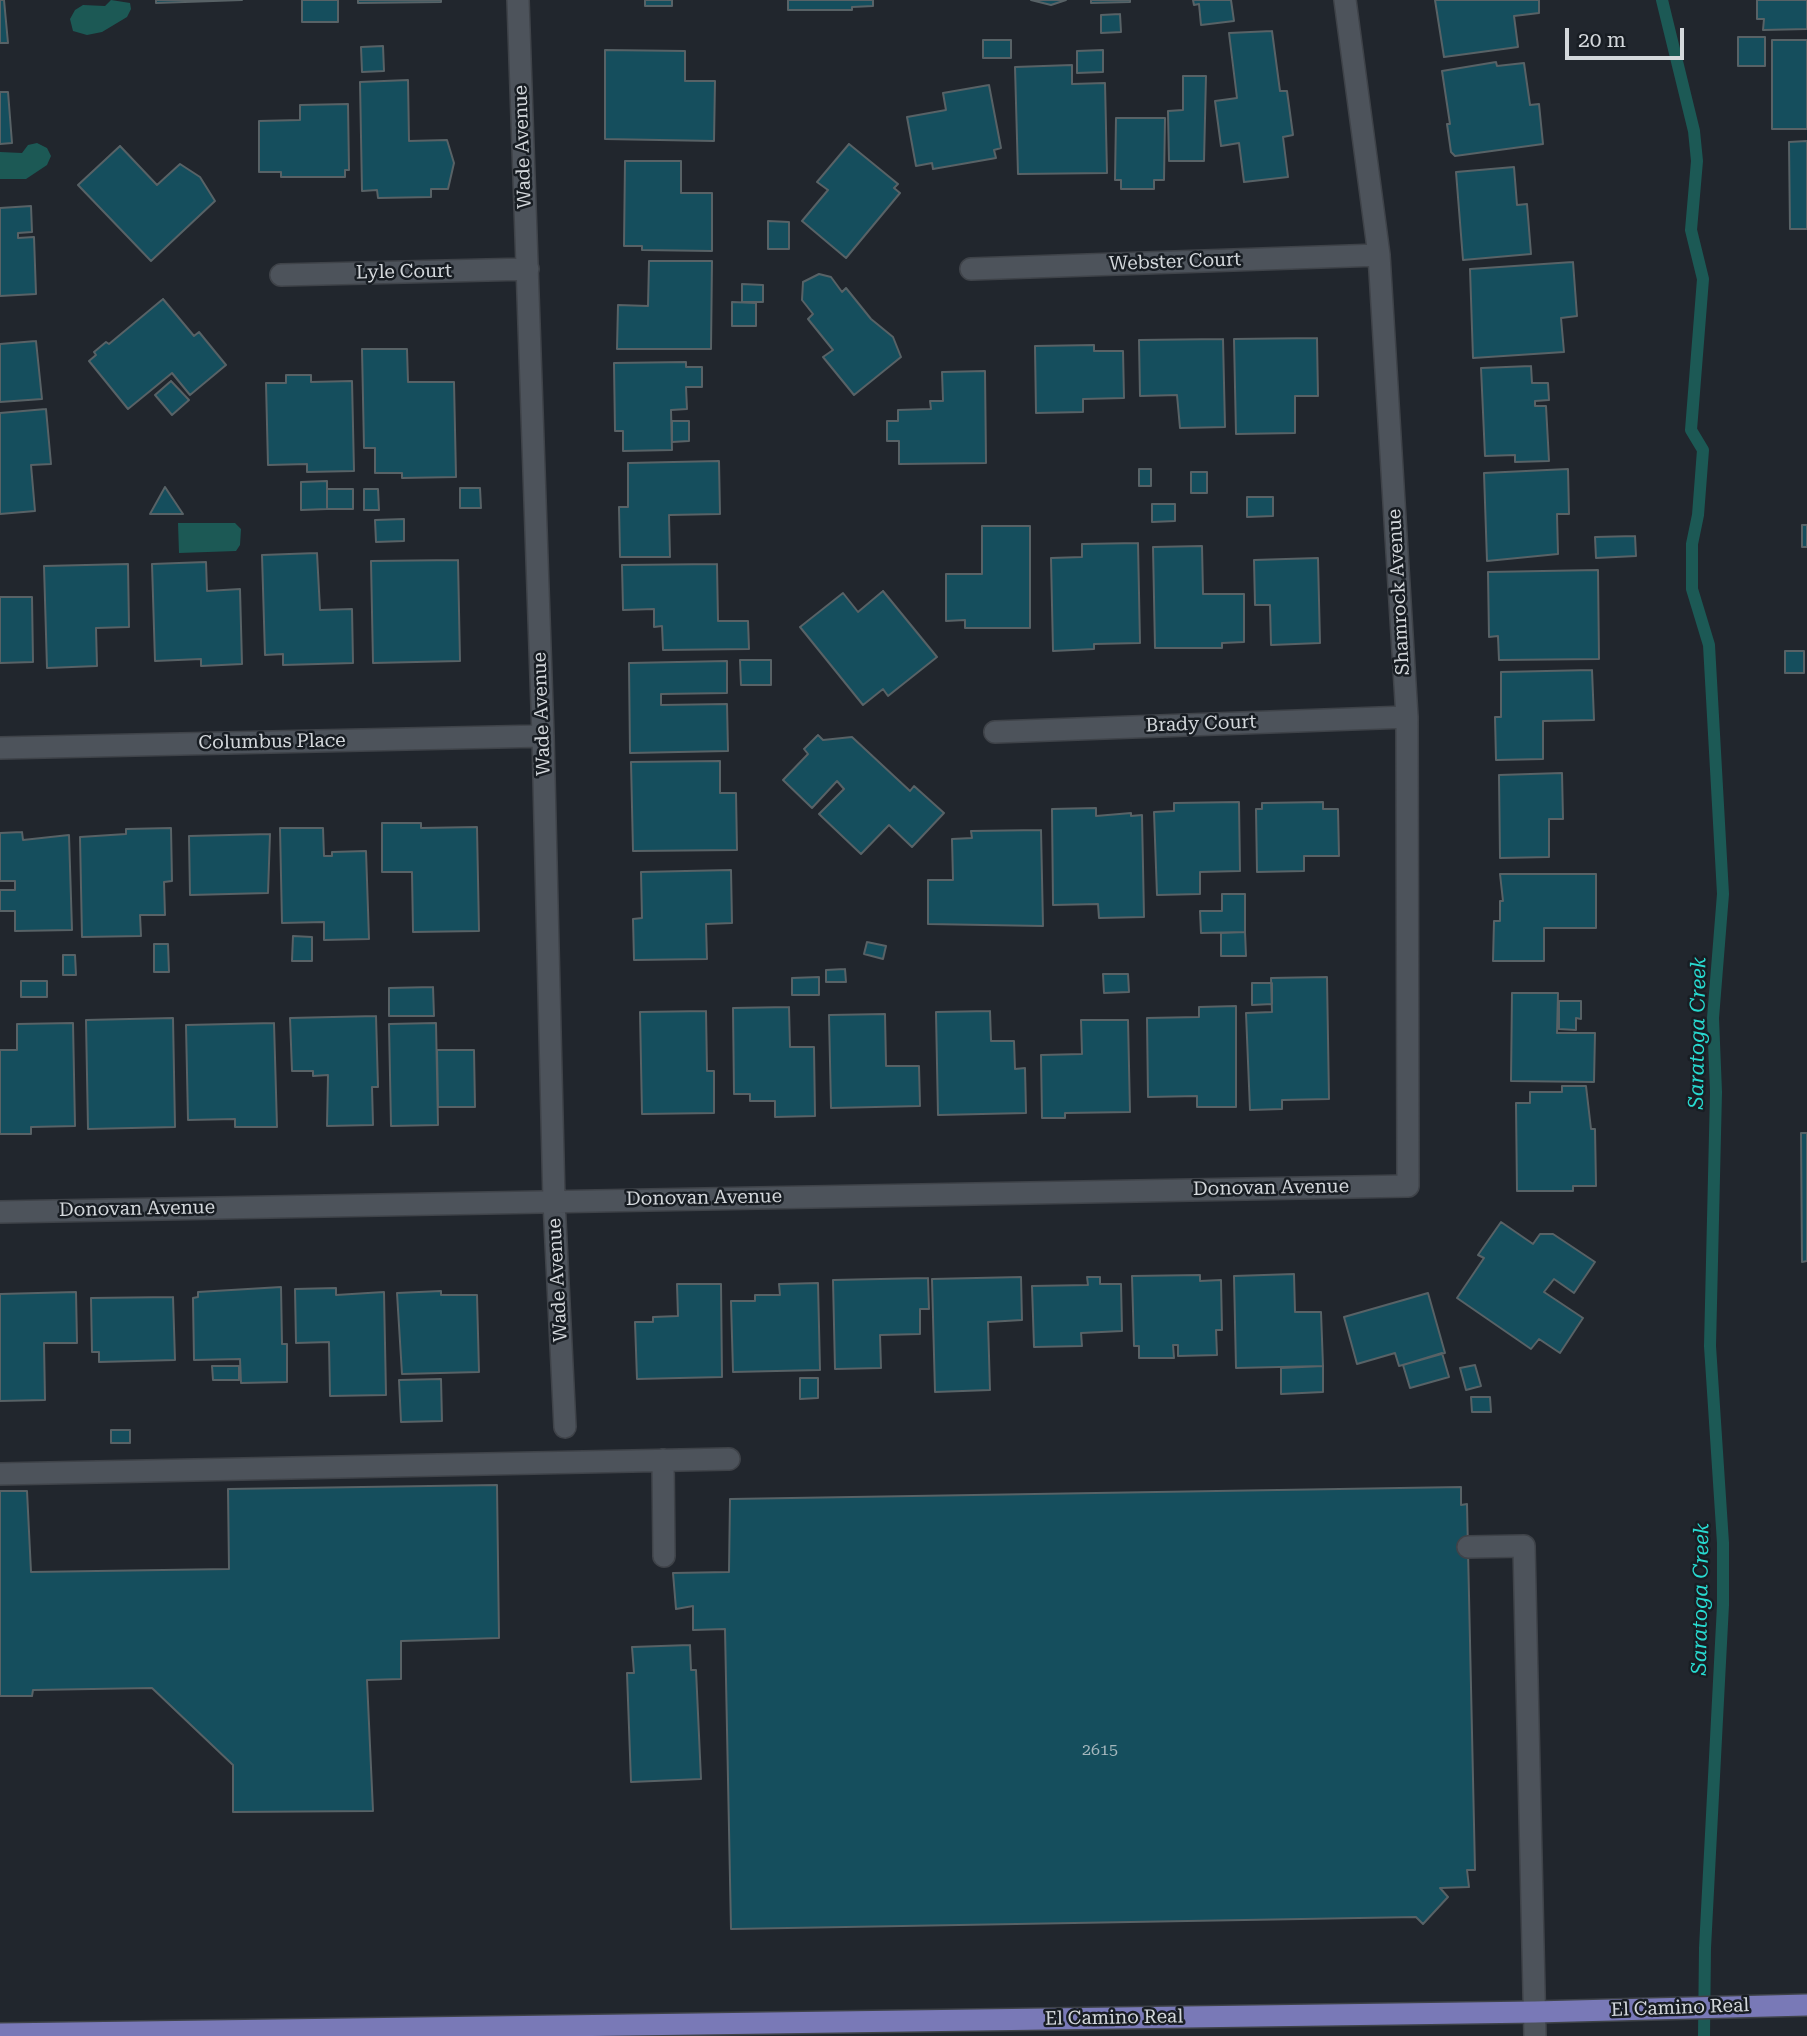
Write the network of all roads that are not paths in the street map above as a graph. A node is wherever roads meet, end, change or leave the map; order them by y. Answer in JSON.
{"nodes":[{"id":1,"x":517,"y":0,"type":"edge"},
{"id":2,"x":1345,"y":0,"type":"edge"},
{"id":3,"x":1379,"y":255,"type":"junction"},
{"id":4,"x":528,"y":269,"type":"junction"},
{"id":5,"x":971,"y":269,"type":"dead end"},
{"id":6,"x":281,"y":275,"type":"dead end"},
{"id":7,"x":1407,"y":717,"type":"junction"},
{"id":8,"x":995,"y":732,"type":"dead end"},
{"id":9,"x":543,"y":736,"type":"junction"},
{"id":10,"x":0,"y":748,"type":"edge"},
{"id":11,"x":1408,"y":1186,"type":"joint"},
{"id":12,"x":554,"y":1201,"type":"junction"},
{"id":13,"x":0,"y":1212,"type":"edge"},
{"id":14,"x":565,"y":1427,"type":"dead end"},
{"id":15,"x":729,"y":1459,"type":"dead end"},
{"id":16,"x":663,"y":1460,"type":"junction"},
{"id":17,"x":0,"y":1474,"type":"edge"},
{"id":18,"x":1468,"y":1547,"type":"dead end"},
{"id":19,"x":664,"y":1556,"type":"dead end"},
{"id":20,"x":1807,"y":2005,"type":"edge"},
{"id":21,"x":1535,"y":2012,"type":"junction"},
{"id":22,"x":0,"y":2034,"type":"edge"},
{"id":23,"x":1535,"y":2036,"type":"edge"}],
"edges":[{"from":1,"to":4,"type":"street","name":"Wade Avenue"},
{"from":2,"to":3,"type":"street","name":"Shamrock Avenue"},
{"from":3,"to":5,"type":"street","name":"Webster Court"},
{"from":3,"to":7,"type":"street","name":"Shamrock Avenue"},
{"from":4,"to":6,"type":"street","name":"Lyle Court"},
{"from":4,"to":9,"type":"street","name":"Wade Avenue"},
{"from":7,"to":8,"type":"street","name":"Brady Court"},
{"from":7,"to":11,"type":"street","name":"Shamrock Avenue"},
{"from":9,"to":10,"type":"street","name":"Columbus Place"},
{"from":9,"to":12,"type":"street","name":"Wade Avenue"},
{"from":11,"to":12,"type":"street","name":"Donovan Avenue"},
{"from":12,"to":13,"type":"street","name":"Donovan Avenue"},
{"from":12,"to":14,"type":"street","name":"Wade Avenue"},
{"from":15,"to":16,"type":"street"},
{"from":16,"to":17,"type":"street"},
{"from":16,"to":19,"type":"street"},
{"from":18,"to":21,"type":"street"},
{"from":20,"to":21,"type":"main road","name":"El Camino Real"},
{"from":21,"to":22,"type":"main road","name":"El Camino Real"},
{"from":21,"to":23,"type":"street"}]}
